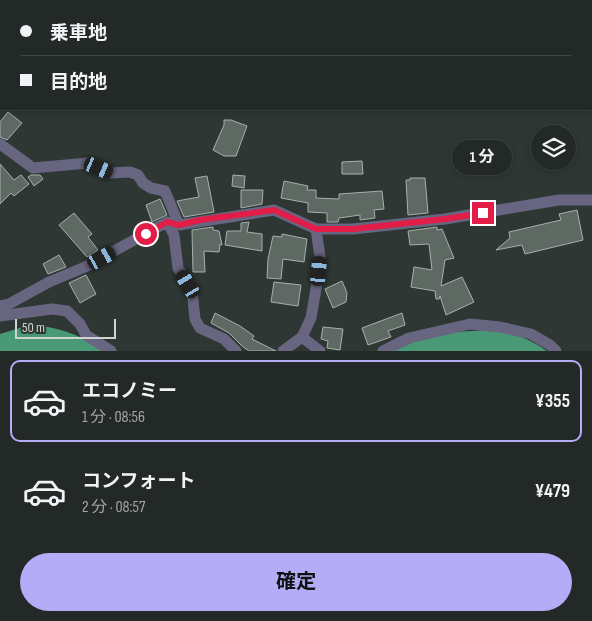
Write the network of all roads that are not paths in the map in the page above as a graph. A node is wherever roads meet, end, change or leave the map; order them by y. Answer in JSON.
{"nodes":[{"id":1,"x":0,"y":144,"type":"edge"},
{"id":2,"x":592,"y":200,"type":"edge"},
{"id":3,"x":173,"y":224,"type":"junction"},
{"id":4,"x":316,"y":229,"type":"junction"},
{"id":5,"x":0,"y":306,"type":"edge"},
{"id":6,"x":0,"y":316,"type":"edge"},
{"id":7,"x":302,"y":337,"type":"junction"},
{"id":8,"x":111,"y":351,"type":"edge"},
{"id":9,"x":236,"y":351,"type":"edge"},
{"id":10,"x":283,"y":351,"type":"edge"},
{"id":11,"x":320,"y":351,"type":"edge"},
{"id":12,"x":384,"y":351,"type":"edge"},
{"id":13,"x":556,"y":351,"type":"edge"}],
"edges":[{"from":1,"to":3,"type":"street"},
{"from":2,"to":4,"type":"street"},
{"from":3,"to":4,"type":"street"},
{"from":3,"to":5,"type":"street"},
{"from":3,"to":9,"type":"street"},
{"from":4,"to":7,"type":"street"},
{"from":6,"to":8,"type":"street"},
{"from":7,"to":10,"type":"street"},
{"from":7,"to":11,"type":"street"},
{"from":12,"to":13,"type":"street"}]}
